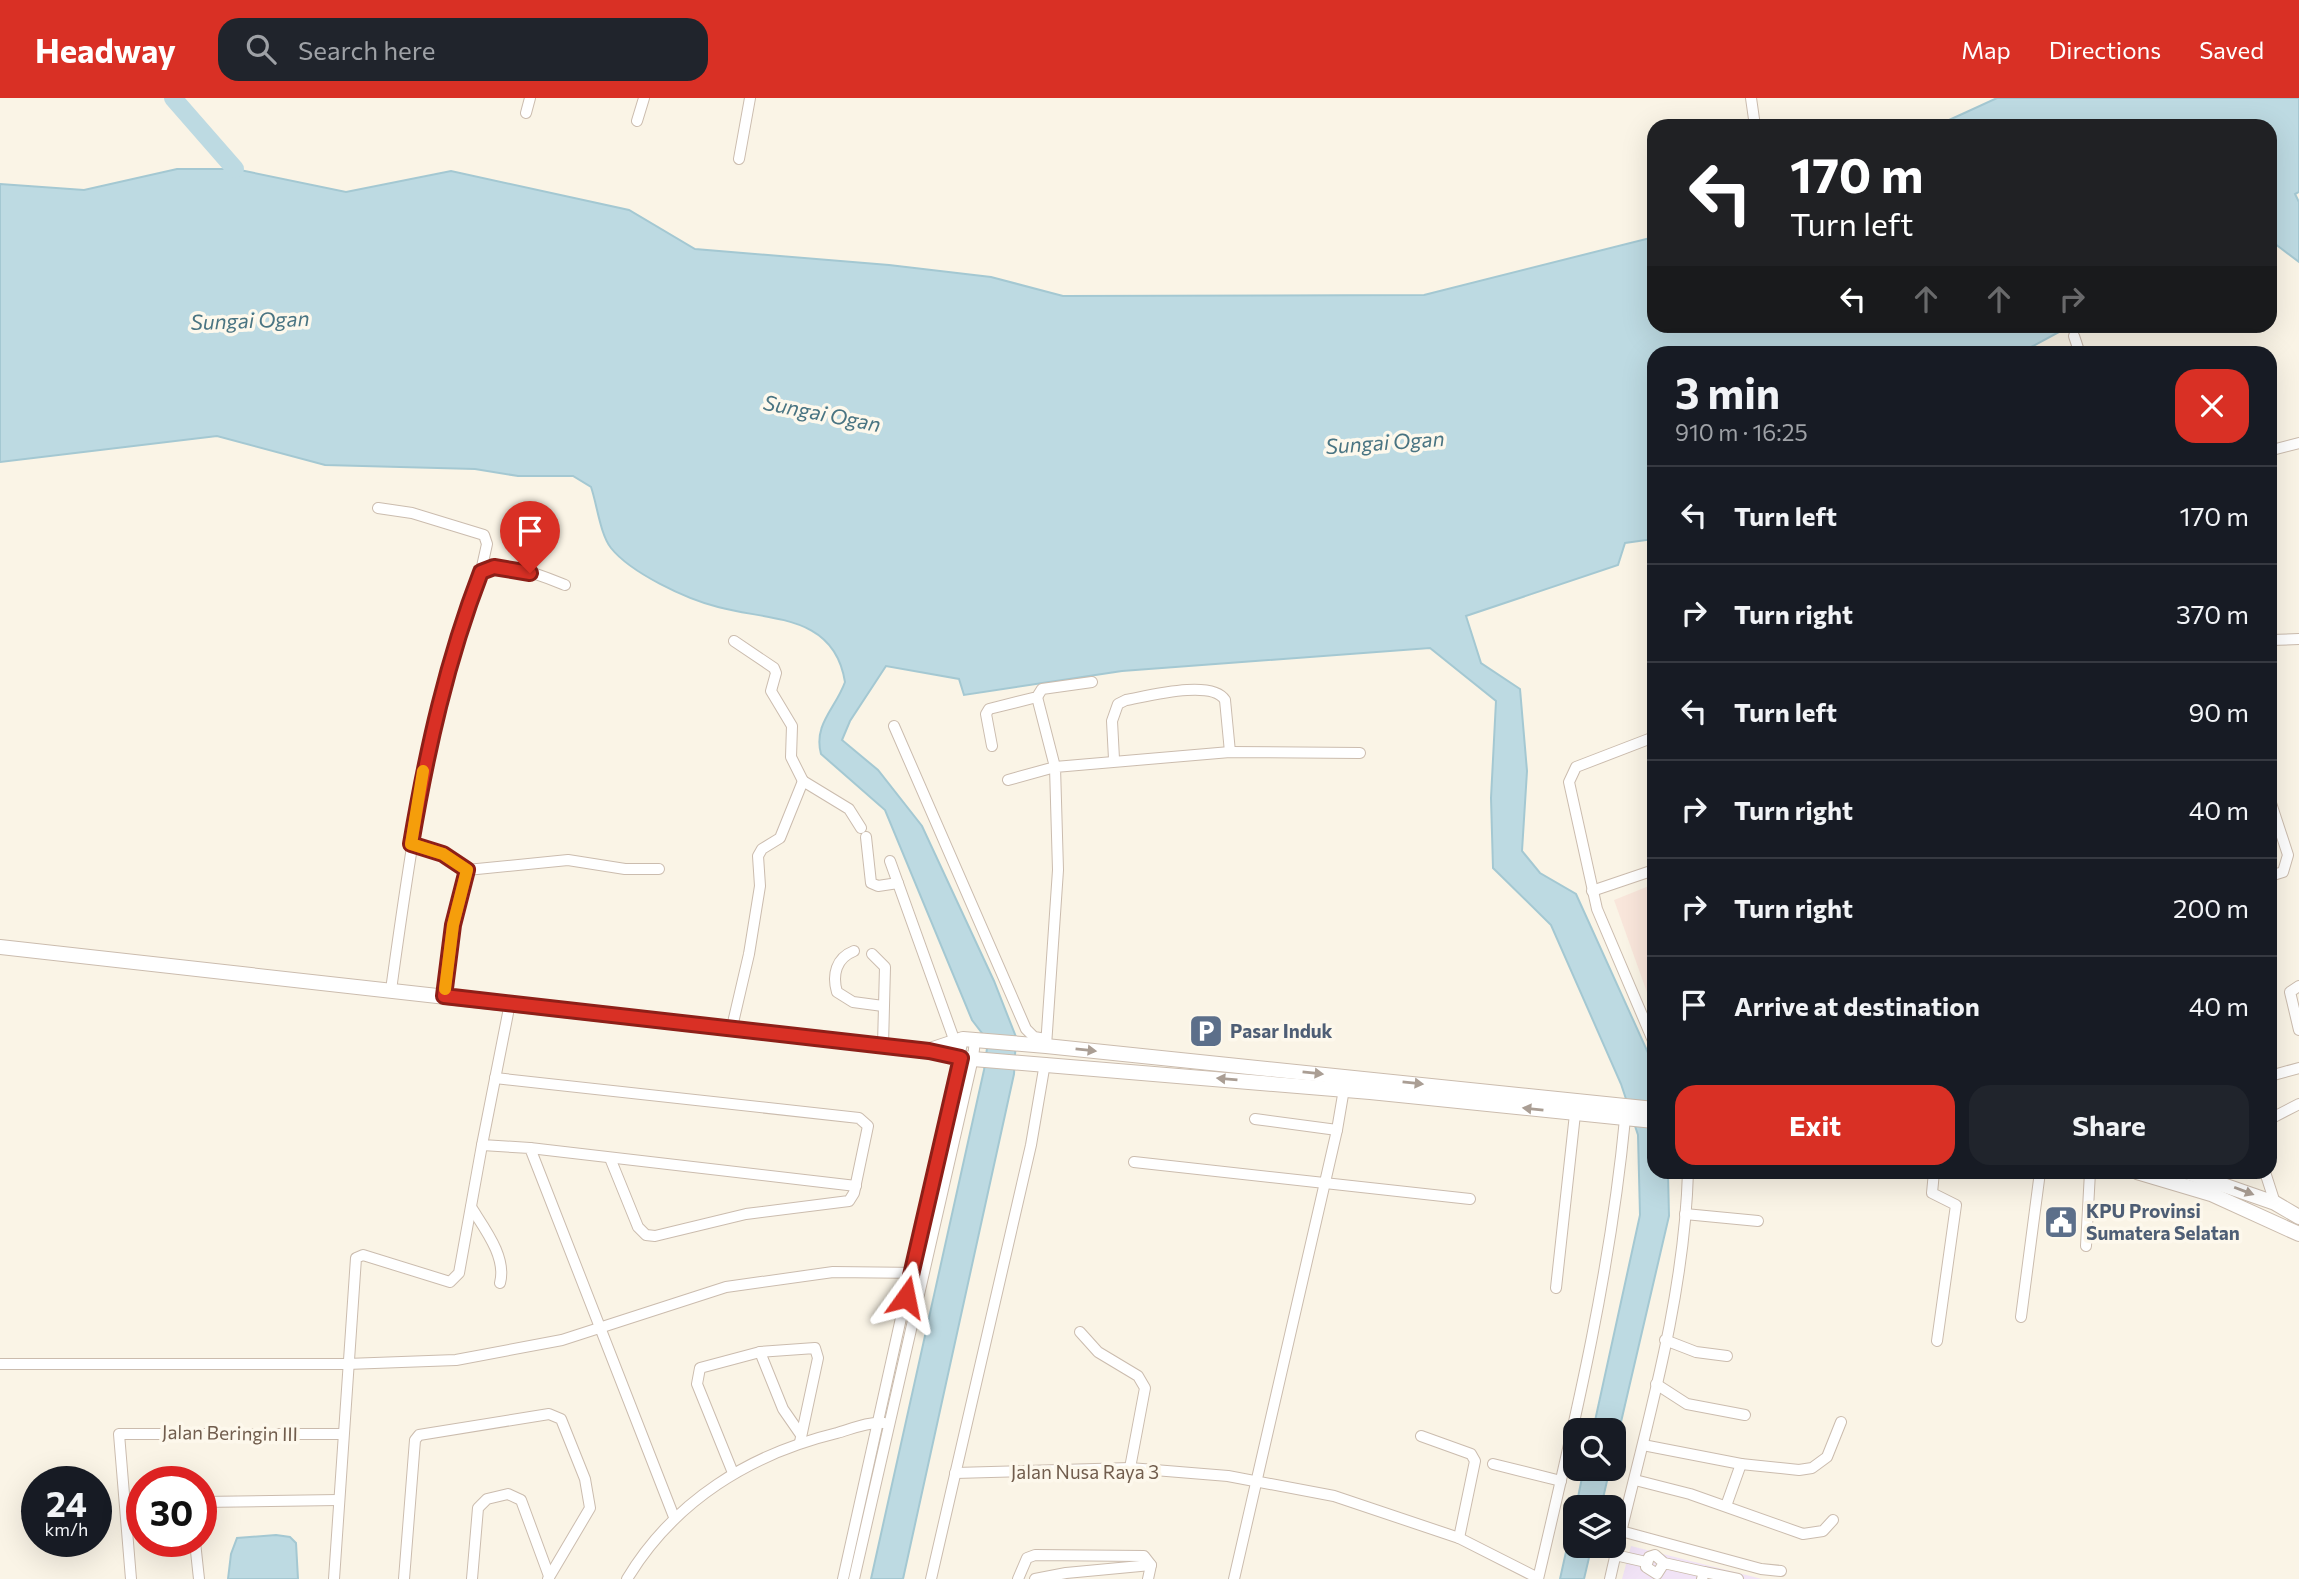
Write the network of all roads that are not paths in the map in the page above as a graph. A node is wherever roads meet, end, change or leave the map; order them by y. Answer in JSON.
{"nodes":[{"id":1,"x":530,"y":98,"type":"edge"},
{"id":2,"x":644,"y":98,"type":"edge"},
{"id":3,"x":750,"y":98,"type":"edge"},
{"id":4,"x":1751,"y":98,"type":"edge"},
{"id":5,"x":526,"y":113,"type":"dead end"},
{"id":6,"x":1754,"y":119,"type":"edge"},
{"id":7,"x":637,"y":121,"type":"dead end"},
{"id":8,"x":739,"y":159,"type":"dead end"},
{"id":9,"x":2074,"y":336,"type":"dead end"},
{"id":10,"x":2077,"y":346,"type":"edge"},
{"id":11,"x":2299,"y":443,"type":"edge"},
{"id":12,"x":2277,"y":449,"type":"edge"},
{"id":13,"x":378,"y":508,"type":"dead end"},
{"id":14,"x":481,"y":572,"type":"junction"},
{"id":15,"x":565,"y":585,"type":"dead end"},
{"id":16,"x":2277,"y":639,"type":"edge"},
{"id":17,"x":2299,"y":639,"type":"edge"},
{"id":18,"x":734,"y":641,"type":"dead end"},
{"id":19,"x":1092,"y":682,"type":"dead end"},
{"id":20,"x":1037,"y":697,"type":"junction"},
{"id":21,"x":894,"y":726,"type":"dead end"},
{"id":22,"x":1647,"y":740,"type":"edge"},
{"id":23,"x":992,"y":746,"type":"dead end"},
{"id":24,"x":1230,"y":752,"type":"junction"},
{"id":25,"x":1360,"y":753,"type":"dead end"},
{"id":26,"x":1114,"y":760,"type":"junction"},
{"id":27,"x":1055,"y":767,"type":"junction"},
{"id":28,"x":1008,"y":780,"type":"dead end"},
{"id":29,"x":803,"y":781,"type":"junction"},
{"id":30,"x":2277,"y":821,"type":"edge"},
{"id":31,"x":411,"y":844,"type":"junction"},
{"id":32,"x":890,"y":861,"type":"dead end"},
{"id":33,"x":659,"y":869,"type":"dead end"},
{"id":34,"x":467,"y":870,"type":"junction"},
{"id":35,"x":1647,"y":872,"type":"edge"},
{"id":36,"x":2277,"y":874,"type":"edge"},
{"id":37,"x":898,"y":883,"type":"junction"},
{"id":38,"x":1592,"y":891,"type":"junction"},
{"id":39,"x":0,"y":947,"type":"edge"},
{"id":40,"x":854,"y":951,"type":"dead end"},
{"id":41,"x":873,"y":954,"type":"dead end"},
{"id":42,"x":2299,"y":986,"type":"edge"},
{"id":43,"x":391,"y":990,"type":"junction"},
{"id":44,"x":444,"y":996,"type":"junction"},
{"id":45,"x":510,"y":1003,"type":"junction"},
{"id":46,"x":883,"y":1006,"type":"junction"},
{"id":47,"x":732,"y":1027,"type":"junction"},
{"id":48,"x":1647,"y":1029,"type":"edge"},
{"id":49,"x":2299,"y":1030,"type":"edge"},
{"id":50,"x":969,"y":1041,"type":"junction"},
{"id":51,"x":1046,"y":1043,"type":"junction"},
{"id":52,"x":883,"y":1045,"type":"junction"},
{"id":53,"x":929,"y":1051,"type":"junction"},
{"id":54,"x":972,"y":1058,"type":"junction"},
{"id":55,"x":1045,"y":1063,"type":"junction"},
{"id":56,"x":2299,"y":1068,"type":"edge"},
{"id":57,"x":2277,"y":1074,"type":"edge"},
{"id":58,"x":495,"y":1078,"type":"junction"},
{"id":59,"x":1345,"y":1083,"type":"junction"},
{"id":60,"x":2299,"y":1104,"type":"edge"},
{"id":61,"x":1647,"y":1110,"type":"edge"},
{"id":62,"x":1575,"y":1114,"type":"junction"},
{"id":63,"x":1626,"y":1115,"type":"junction"},
{"id":64,"x":2277,"y":1115,"type":"edge"},
{"id":65,"x":1255,"y":1119,"type":"dead end"},
{"id":66,"x":1647,"y":1120,"type":"edge"},
{"id":67,"x":1337,"y":1130,"type":"junction"},
{"id":68,"x":482,"y":1144,"type":"junction"},
{"id":69,"x":530,"y":1148,"type":"junction"},
{"id":70,"x":610,"y":1158,"type":"junction"},
{"id":71,"x":1134,"y":1162,"type":"dead end"},
{"id":72,"x":1688,"y":1179,"type":"edge"},
{"id":73,"x":1933,"y":1179,"type":"edge"},
{"id":74,"x":2039,"y":1179,"type":"edge"},
{"id":75,"x":2090,"y":1179,"type":"edge"},
{"id":76,"x":2161,"y":1179,"type":"edge"},
{"id":77,"x":2206,"y":1179,"type":"edge"},
{"id":78,"x":2267,"y":1179,"type":"edge"},
{"id":79,"x":1325,"y":1180,"type":"junction"},
{"id":80,"x":856,"y":1186,"type":"junction"},
{"id":81,"x":1470,"y":1199,"type":"dead end"},
{"id":82,"x":2275,"y":1203,"type":"junction"},
{"id":83,"x":471,"y":1207,"type":"junction"},
{"id":84,"x":1685,"y":1214,"type":"junction"},
{"id":85,"x":2299,"y":1217,"type":"edge"},
{"id":86,"x":1758,"y":1221,"type":"dead end"},
{"id":87,"x":2299,"y":1234,"type":"edge"},
{"id":88,"x":2086,"y":1246,"type":"dead end"},
{"id":89,"x":917,"y":1273,"type":"junction"},
{"id":90,"x":500,"y":1283,"type":"dead end"},
{"id":91,"x":1556,"y":1288,"type":"dead end"},
{"id":92,"x":2021,"y":1317,"type":"dead end"},
{"id":93,"x":601,"y":1326,"type":"junction"},
{"id":94,"x":1080,"y":1332,"type":"dead end"},
{"id":95,"x":1665,"y":1340,"type":"junction"},
{"id":96,"x":1937,"y":1341,"type":"dead end"},
{"id":97,"x":760,"y":1352,"type":"junction"},
{"id":98,"x":1727,"y":1356,"type":"dead end"},
{"id":99,"x":0,"y":1364,"type":"edge"},
{"id":100,"x":347,"y":1364,"type":"junction"},
{"id":101,"x":1657,"y":1384,"type":"junction"},
{"id":102,"x":1745,"y":1415,"type":"dead end"},
{"id":103,"x":1841,"y":1422,"type":"dead end"},
{"id":104,"x":884,"y":1423,"type":"junction"},
{"id":105,"x":342,"y":1434,"type":"junction"},
{"id":106,"x":1421,"y":1436,"type":"dead end"},
{"id":107,"x":800,"y":1439,"type":"junction"},
{"id":108,"x":1643,"y":1445,"type":"junction"},
{"id":109,"x":1493,"y":1464,"type":"dead end"},
{"id":110,"x":1741,"y":1464,"type":"junction"},
{"id":111,"x":1130,"y":1468,"type":"junction"},
{"id":112,"x":733,"y":1474,"type":"junction"},
{"id":113,"x":956,"y":1474,"type":"junction"},
{"id":114,"x":1634,"y":1480,"type":"junction"},
{"id":115,"x":1561,"y":1481,"type":"junction"},
{"id":116,"x":1256,"y":1482,"type":"junction"},
{"id":117,"x":338,"y":1500,"type":"junction"},
{"id":118,"x":217,"y":1502,"type":"edge"},
{"id":119,"x":1726,"y":1506,"type":"junction"},
{"id":120,"x":1626,"y":1511,"type":"edge"},
{"id":121,"x":674,"y":1517,"type":"junction"},
{"id":122,"x":1833,"y":1520,"type":"dead end"},
{"id":123,"x":1626,"y":1532,"type":"edge"},
{"id":124,"x":1459,"y":1538,"type":"junction"},
{"id":125,"x":197,"y":1557,"type":"edge"},
{"id":126,"x":1614,"y":1558,"type":"edge"},
{"id":127,"x":1621,"y":1558,"type":"edge"},
{"id":128,"x":1664,"y":1563,"type":"junction"},
{"id":129,"x":1151,"y":1565,"type":"junction"},
{"id":130,"x":1781,"y":1571,"type":"dead end"},
{"id":131,"x":1651,"y":1573,"type":"edge"},
{"id":132,"x":1703,"y":1576,"type":"edge"},
{"id":133,"x":549,"y":1577,"type":"edge"},
{"id":134,"x":1538,"y":1578,"type":"edge"},
{"id":135,"x":131,"y":1579,"type":"edge"},
{"id":136,"x":199,"y":1579,"type":"edge"},
{"id":137,"x":334,"y":1579,"type":"edge"},
{"id":138,"x":404,"y":1579,"type":"edge"},
{"id":139,"x":472,"y":1579,"type":"edge"},
{"id":140,"x":627,"y":1579,"type":"edge"},
{"id":141,"x":844,"y":1579,"type":"edge"},
{"id":142,"x":854,"y":1579,"type":"edge"},
{"id":143,"x":931,"y":1579,"type":"edge"},
{"id":144,"x":1018,"y":1579,"type":"edge"},
{"id":145,"x":1035,"y":1579,"type":"edge"},
{"id":146,"x":1148,"y":1579,"type":"edge"},
{"id":147,"x":1234,"y":1579,"type":"edge"},
{"id":148,"x":1610,"y":1579,"type":"edge"},
{"id":149,"x":1738,"y":1579,"type":"edge"}],
"edges":[{"from":1,"to":5,"type":"street"},
{"from":2,"to":7,"type":"street"},
{"from":3,"to":8,"type":"street"},
{"from":4,"to":6,"type":"street"},
{"from":9,"to":10,"type":"street"},
{"from":11,"to":12,"type":"street"},
{"from":13,"to":14,"type":"street"},
{"from":14,"to":15,"type":"street"},
{"from":14,"to":31,"type":"street"},
{"from":16,"to":17,"type":"street"},
{"from":18,"to":29,"type":"street"},
{"from":19,"to":20,"type":"street"},
{"from":20,"to":23,"type":"street"},
{"from":20,"to":27,"type":"street"},
{"from":21,"to":51,"type":"street"},
{"from":22,"to":38,"type":"street"},
{"from":24,"to":25,"type":"street"},
{"from":24,"to":26,"type":"street"},
{"from":24,"to":26,"type":"street"},
{"from":26,"to":27,"type":"street"},
{"from":27,"to":28,"type":"street"},
{"from":27,"to":51,"type":"street"},
{"from":29,"to":37,"type":"street"},
{"from":29,"to":47,"type":"street"},
{"from":30,"to":36,"type":"street"},
{"from":31,"to":34,"type":"street"},
{"from":31,"to":43,"type":"street"},
{"from":32,"to":37,"type":"street"},
{"from":33,"to":34,"type":"street"},
{"from":34,"to":44,"type":"street"},
{"from":35,"to":38,"type":"street"},
{"from":37,"to":50,"type":"street"},
{"from":38,"to":48,"type":"street"},
{"from":39,"to":43,"type":"street"},
{"from":40,"to":46,"type":"street"},
{"from":41,"to":46,"type":"street"},
{"from":42,"to":49,"type":"street"},
{"from":43,"to":44,"type":"street"},
{"from":44,"to":45,"type":"street"},
{"from":45,"to":47,"type":"street"},
{"from":45,"to":58,"type":"street"},
{"from":46,"to":52,"type":"street"},
{"from":47,"to":52,"type":"street"},
{"from":50,"to":51,"type":"street"},
{"from":50,"to":53,"type":"street"},
{"from":50,"to":54,"type":"street"},
{"from":51,"to":59,"type":"street","one_way":true},
{"from":52,"to":53,"type":"street"},
{"from":53,"to":54,"type":"street"},
{"from":54,"to":55,"type":"street"},
{"from":54,"to":89,"type":"street"},
{"from":59,"to":55,"type":"street","one_way":true},
{"from":55,"to":113,"type":"street"},
{"from":56,"to":57,"type":"street"},
{"from":58,"to":68,"type":"street"},
{"from":58,"to":80,"type":"street"},
{"from":62,"to":59,"type":"street","one_way":true},
{"from":59,"to":63,"type":"street","one_way":true},
{"from":59,"to":67,"type":"street"},
{"from":60,"to":64,"type":"street"},
{"from":61,"to":63,"type":"street"},
{"from":62,"to":63,"type":"street"},
{"from":62,"to":91,"type":"street"},
{"from":63,"to":66,"type":"street"},
{"from":63,"to":115,"type":"street"},
{"from":65,"to":67,"type":"street"},
{"from":67,"to":79,"type":"street"},
{"from":68,"to":69,"type":"street"},
{"from":68,"to":83,"type":"street"},
{"from":69,"to":70,"type":"street"},
{"from":69,"to":93,"type":"street"},
{"from":70,"to":80,"type":"street"},
{"from":70,"to":80,"type":"street"},
{"from":71,"to":79,"type":"street"},
{"from":72,"to":84,"type":"street"},
{"from":73,"to":96,"type":"street"},
{"from":74,"to":92,"type":"street"},
{"from":75,"to":88,"type":"street"},
{"from":76,"to":87,"type":"street"},
{"from":77,"to":82,"type":"street","one_way":true},
{"from":78,"to":82,"type":"street"},
{"from":79,"to":81,"type":"street"},
{"from":79,"to":116,"type":"street"},
{"from":82,"to":85,"type":"street"},
{"from":83,"to":90,"type":"street"},
{"from":83,"to":100,"type":"street"},
{"from":84,"to":86,"type":"street"},
{"from":84,"to":95,"type":"street"},
{"from":89,"to":93,"type":"street"},
{"from":89,"to":104,"type":"street"},
{"from":93,"to":100,"type":"street"},
{"from":93,"to":121,"type":"street"},
{"from":94,"to":111,"type":"street"},
{"from":95,"to":98,"type":"street"},
{"from":95,"to":101,"type":"street"},
{"from":97,"to":107,"type":"street"},
{"from":97,"to":107,"type":"street"},
{"from":97,"to":112,"type":"street"},
{"from":99,"to":100,"type":"street"},
{"from":100,"to":105,"type":"street"},
{"from":101,"to":102,"type":"street"},
{"from":101,"to":108,"type":"street"},
{"from":103,"to":110,"type":"street"},
{"from":104,"to":107,"type":"street"},
{"from":104,"to":141,"type":"street"},
{"from":104,"to":142,"type":"street"},
{"from":105,"to":117,"type":"street"},
{"from":105,"to":135,"type":"street","name":"Jalan Beringin III"},
{"from":106,"to":124,"type":"street"},
{"from":107,"to":112,"type":"street"},
{"from":108,"to":110,"type":"street"},
{"from":108,"to":114,"type":"street"},
{"from":109,"to":115,"type":"street"},
{"from":110,"to":119,"type":"street"},
{"from":111,"to":113,"type":"street","name":"Jalan Nusa Raya 3"},
{"from":111,"to":116,"type":"street","name":"Jalan Nusa Raya 3"},
{"from":112,"to":121,"type":"street"},
{"from":113,"to":143,"type":"street"},
{"from":114,"to":119,"type":"street"},
{"from":114,"to":120,"type":"street"},
{"from":115,"to":134,"type":"street"},
{"from":116,"to":124,"type":"street","name":"Jalan Nusa Raya 3"},
{"from":116,"to":147,"type":"street"},
{"from":117,"to":118,"type":"street"},
{"from":117,"to":137,"type":"street"},
{"from":119,"to":122,"type":"street"},
{"from":121,"to":140,"type":"street"},
{"from":123,"to":130,"type":"street"},
{"from":124,"to":134,"type":"street","name":"Jalan Nusa Raya 3"},
{"from":125,"to":136,"type":"street"},
{"from":126,"to":148,"type":"street"},
{"from":127,"to":131,"type":"street"},
{"from":128,"to":131,"type":"street"},
{"from":128,"to":131,"type":"street"},
{"from":128,"to":132,"type":"street"},
{"from":129,"to":144,"type":"street"},
{"from":129,"to":145,"type":"street"},
{"from":129,"to":146,"type":"street"},
{"from":132,"to":149,"type":"street"},
{"from":133,"to":138,"type":"street"},
{"from":133,"to":139,"type":"street"}]}
